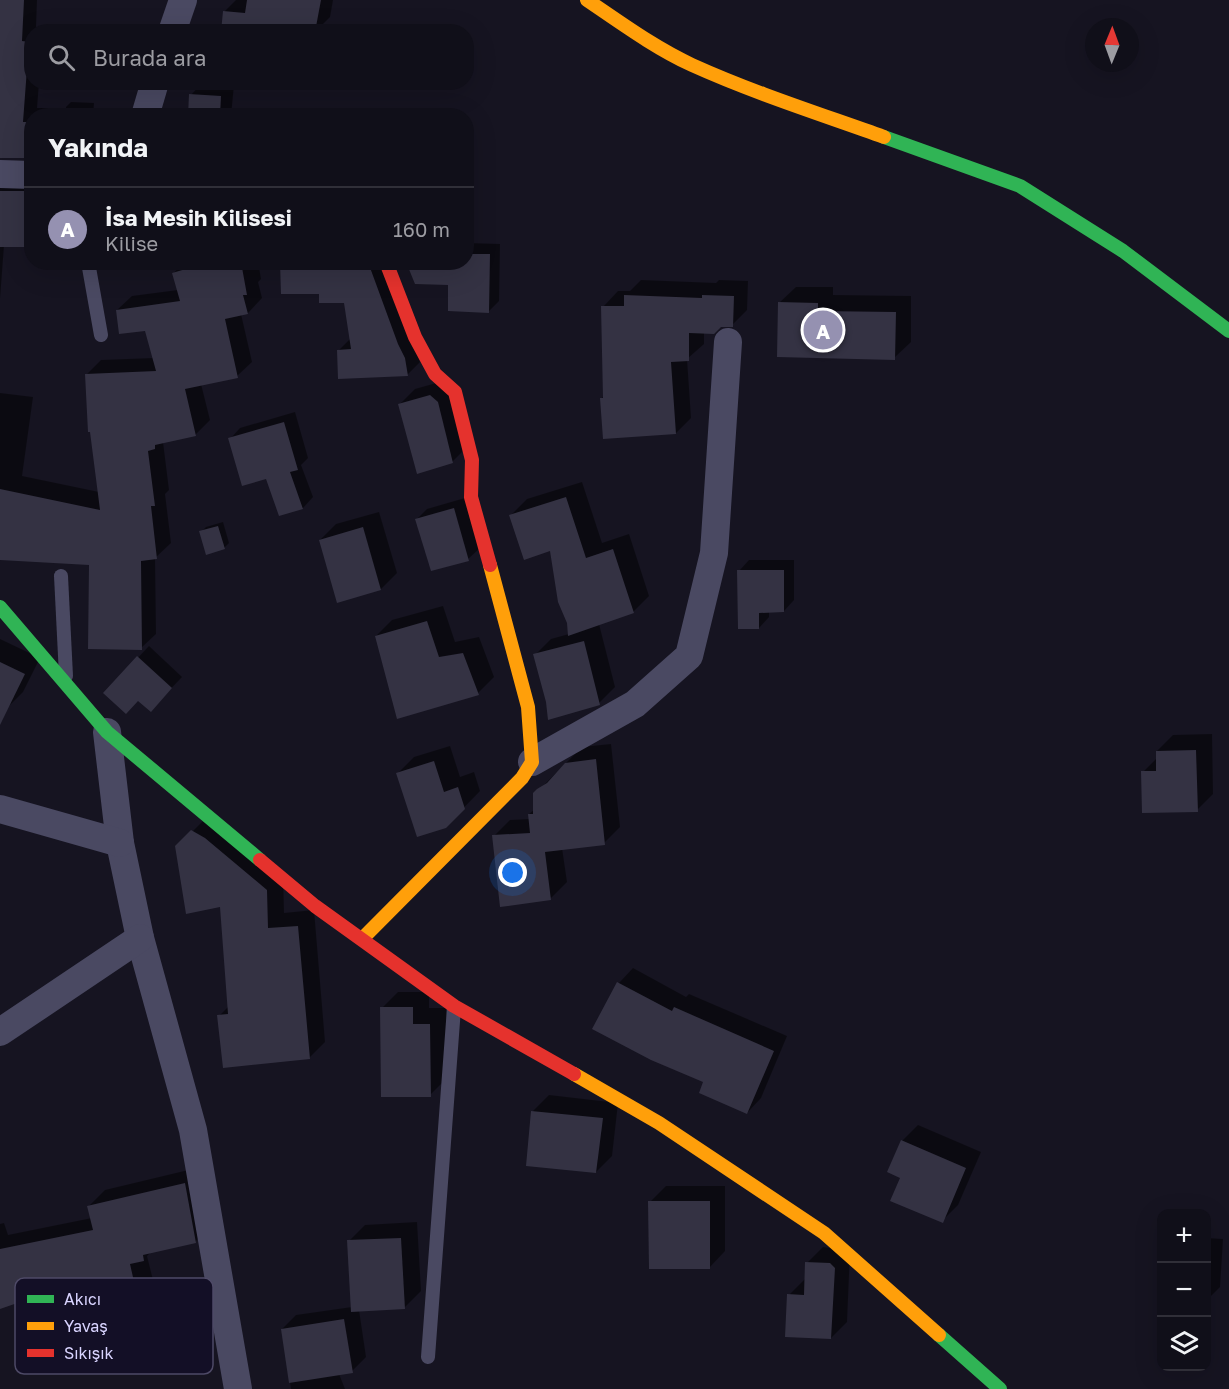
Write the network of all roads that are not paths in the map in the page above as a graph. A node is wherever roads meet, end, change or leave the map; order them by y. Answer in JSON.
{"nodes":[{"id":1,"x":183,"y":0,"type":"edge"},
{"id":2,"x":587,"y":0,"type":"edge"},
{"id":3,"x":175,"y":24,"type":"edge"},
{"id":4,"x":153,"y":90,"type":"edge"},
{"id":5,"x":147,"y":108,"type":"edge"},
{"id":6,"x":0,"y":174,"type":"edge"},
{"id":7,"x":24,"y":175,"type":"edge"},
{"id":8,"x":89,"y":270,"type":"edge"},
{"id":9,"x":389,"y":270,"type":"edge"},
{"id":10,"x":1229,"y":331,"type":"edge"},
{"id":11,"x":101,"y":335,"type":"dead end"},
{"id":12,"x":728,"y":342,"type":"dead end"},
{"id":13,"x":61,"y":576,"type":"dead end"},
{"id":14,"x":0,"y":607,"type":"edge"},
{"id":15,"x":66,"y":684,"type":"junction"},
{"id":16,"x":107,"y":732,"type":"junction"},
{"id":17,"x":532,"y":762,"type":"junction"},
{"id":18,"x":0,"y":809,"type":"edge"},
{"id":19,"x":120,"y":843,"type":"junction"},
{"id":20,"x":140,"y":938,"type":"junction"},
{"id":21,"x":363,"y":938,"type":"junction"},
{"id":22,"x":454,"y":1006,"type":"junction"},
{"id":23,"x":0,"y":1032,"type":"edge"},
{"id":24,"x":428,"y":1357,"type":"dead end"},
{"id":25,"x":238,"y":1389,"type":"edge"},
{"id":26,"x":1000,"y":1389,"type":"edge"}],
"edges":[{"from":1,"to":3,"type":"street"},
{"from":2,"to":10,"type":"street"},
{"from":4,"to":5,"type":"street"},
{"from":6,"to":7,"type":"street"},
{"from":8,"to":11,"type":"lane"},
{"from":9,"to":17,"type":"street"},
{"from":12,"to":17,"type":"street"},
{"from":13,"to":15,"type":"lane"},
{"from":14,"to":15,"type":"street"},
{"from":15,"to":16,"type":"street"},
{"from":16,"to":19,"type":"street"},
{"from":16,"to":21,"type":"street"},
{"from":17,"to":21,"type":"street"},
{"from":18,"to":19,"type":"street"},
{"from":19,"to":20,"type":"street"},
{"from":20,"to":23,"type":"street"},
{"from":20,"to":25,"type":"street"},
{"from":21,"to":22,"type":"street"},
{"from":22,"to":24,"type":"lane"},
{"from":22,"to":26,"type":"street"}]}
